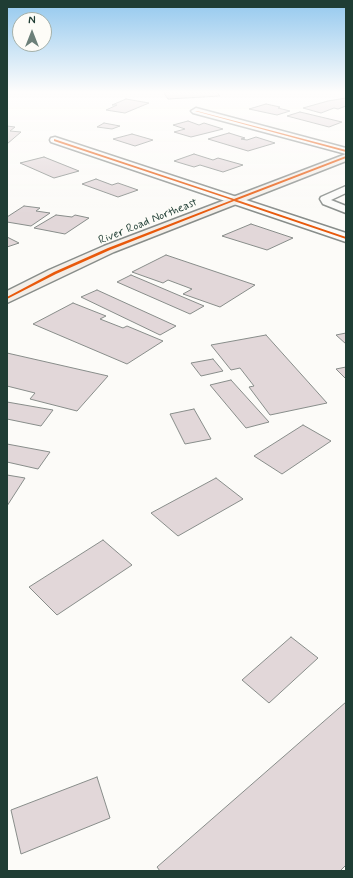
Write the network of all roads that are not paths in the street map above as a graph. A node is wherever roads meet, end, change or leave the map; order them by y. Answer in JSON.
{"nodes":[{"id":1,"x":275,"y":132,"type":"edge"},
{"id":2,"x":55,"y":140,"type":"dead end"},
{"id":3,"x":346,"y":151,"type":"edge"},
{"id":4,"x":346,"y":157,"type":"edge"},
{"id":5,"x":346,"y":189,"type":"edge"},
{"id":6,"x":232,"y":200,"type":"junction"},
{"id":7,"x":346,"y":210,"type":"edge"},
{"id":8,"x":346,"y":238,"type":"edge"},
{"id":9,"x":7,"y":298,"type":"edge"}],
"edges":[{"from":1,"to":3,"type":"street"},
{"from":2,"to":6,"type":"street"},
{"from":4,"to":6,"type":"main road","name":"River Road Northeast"},
{"from":5,"to":7,"type":"lane"},
{"from":6,"to":8,"type":"street"},
{"from":6,"to":9,"type":"main road","name":"River Road Northeast"}]}
